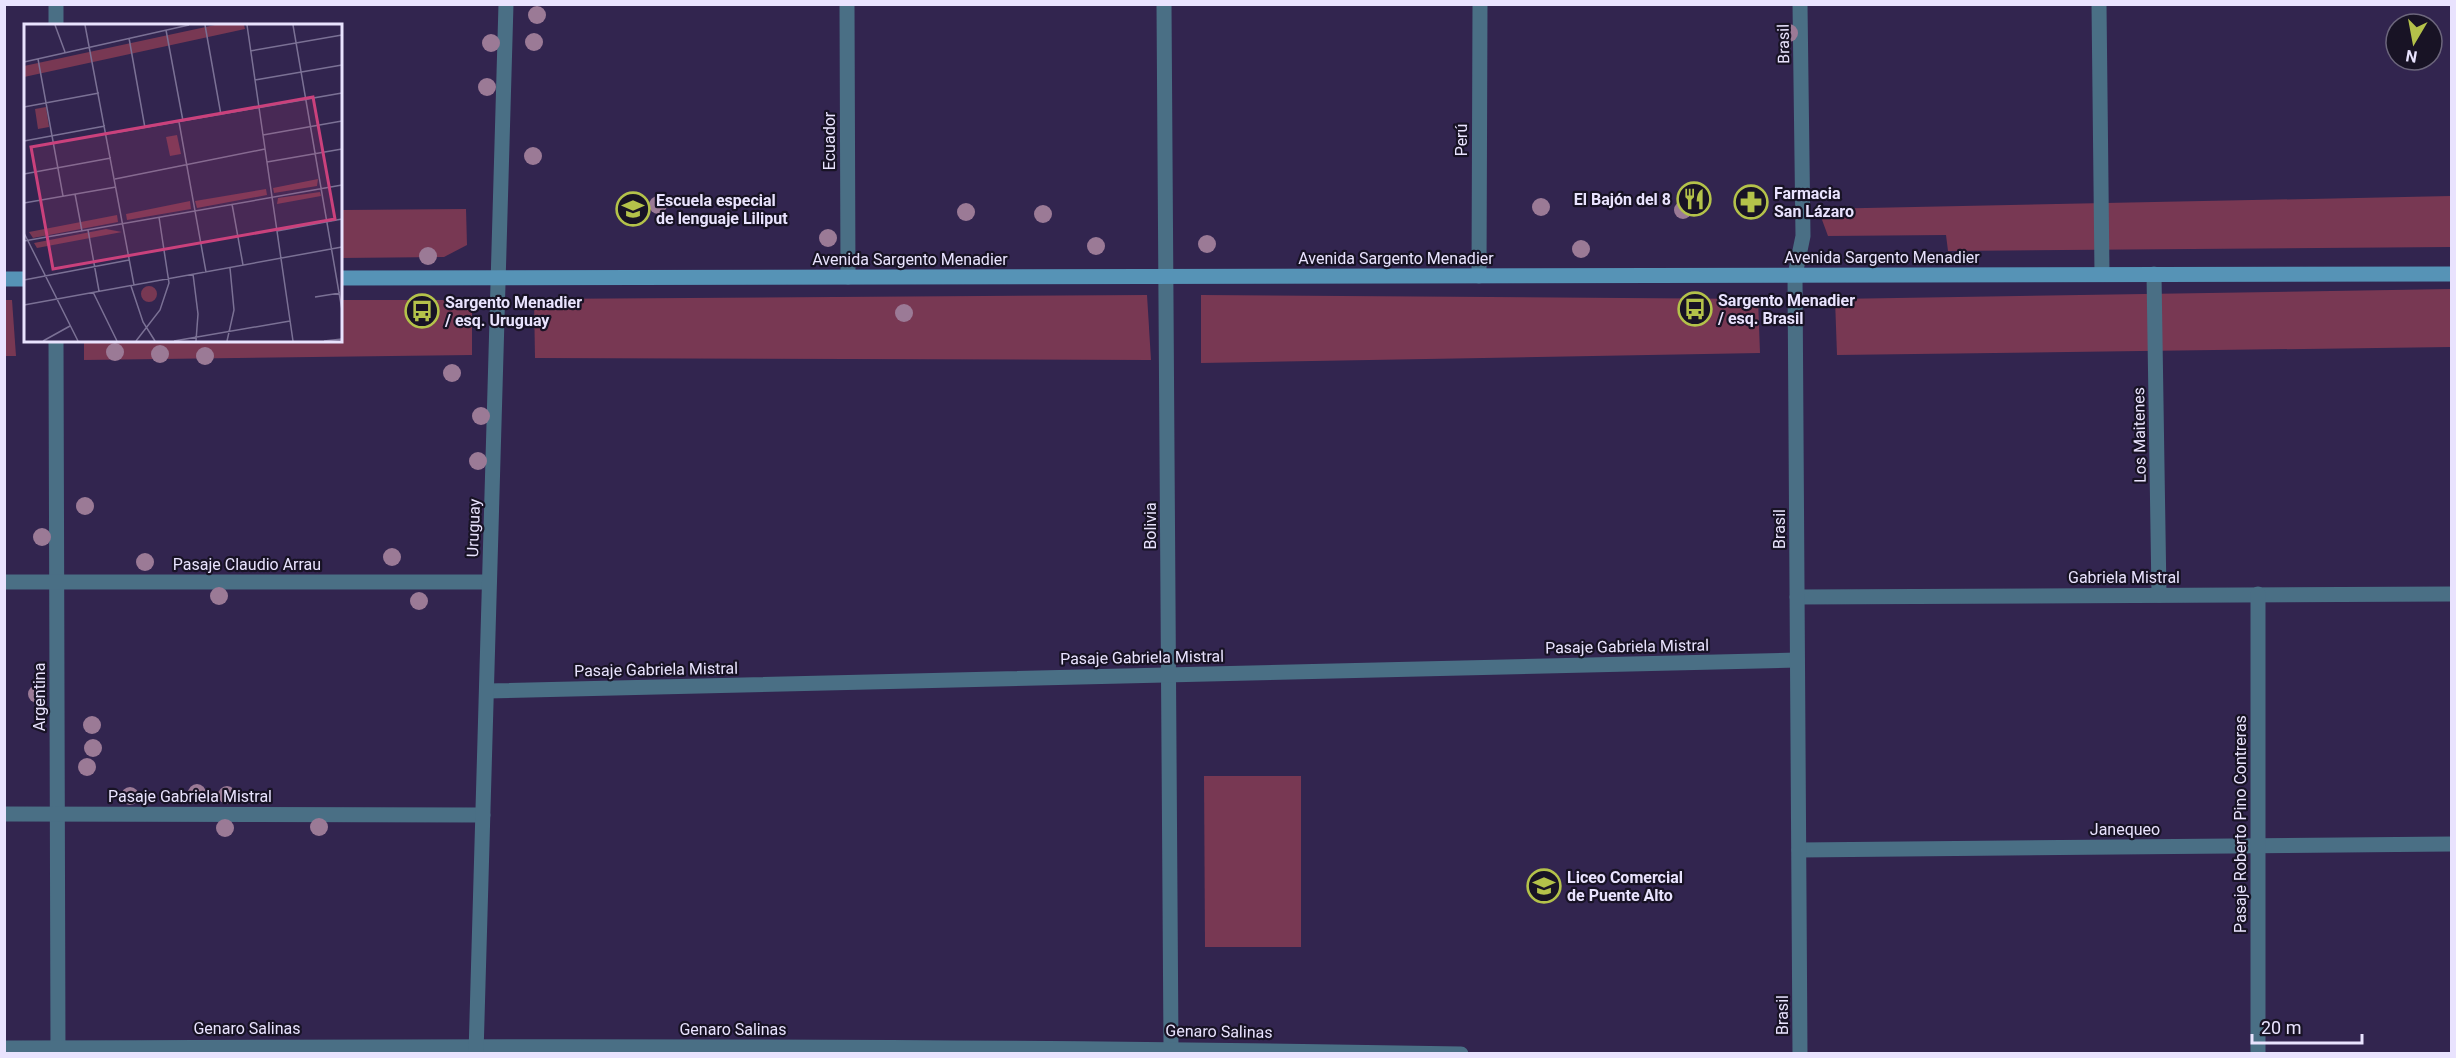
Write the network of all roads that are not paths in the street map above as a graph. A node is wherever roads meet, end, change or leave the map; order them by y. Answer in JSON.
{"nodes":[{"id":1,"x":56,"y":4,"type":"edge"},
{"id":2,"x":506,"y":4,"type":"edge"},
{"id":3,"x":847,"y":4,"type":"edge"},
{"id":4,"x":1164,"y":4,"type":"edge"},
{"id":5,"x":1480,"y":4,"type":"edge"},
{"id":6,"x":1800,"y":4,"type":"edge"},
{"id":7,"x":2099,"y":4,"type":"edge"},
{"id":8,"x":56,"y":24,"type":"edge"},
{"id":9,"x":2102,"y":274,"type":"junction"},
{"id":10,"x":2154,"y":274,"type":"junction"},
{"id":11,"x":2451,"y":274,"type":"edge"},
{"id":12,"x":1795,"y":275,"type":"junction"},
{"id":13,"x":1166,"y":276,"type":"junction"},
{"id":14,"x":1479,"y":276,"type":"junction"},
{"id":15,"x":498,"y":277,"type":"junction"},
{"id":16,"x":848,"y":277,"type":"junction"},
{"id":17,"x":342,"y":278,"type":"edge"},
{"id":18,"x":4,"y":279,"type":"edge"},
{"id":19,"x":24,"y":279,"type":"edge"},
{"id":20,"x":56,"y":342,"type":"edge"},
{"id":21,"x":4,"y":582,"type":"edge"},
{"id":22,"x":57,"y":582,"type":"junction"},
{"id":23,"x":489,"y":582,"type":"junction"},
{"id":24,"x":2258,"y":594,"type":"junction"},
{"id":25,"x":2451,"y":594,"type":"edge"},
{"id":26,"x":2159,"y":595,"type":"junction"},
{"id":27,"x":1797,"y":597,"type":"junction"},
{"id":28,"x":1797,"y":660,"type":"junction"},
{"id":29,"x":1169,"y":675,"type":"junction"},
{"id":30,"x":487,"y":691,"type":"junction"},
{"id":31,"x":4,"y":814,"type":"edge"},
{"id":32,"x":57,"y":814,"type":"junction"},
{"id":33,"x":483,"y":815,"type":"junction"},
{"id":34,"x":2451,"y":844,"type":"edge"},
{"id":35,"x":2258,"y":846,"type":"junction"},
{"id":36,"x":1799,"y":850,"type":"junction"},
{"id":37,"x":4,"y":1048,"type":"edge"},
{"id":38,"x":1171,"y":1048,"type":"junction"},
{"id":39,"x":476,"y":1049,"type":"edge"},
{"id":40,"x":58,"y":1050,"type":"edge"},
{"id":41,"x":805,"y":1050,"type":"edge"},
{"id":42,"x":1133,"y":1051,"type":"edge"},
{"id":43,"x":1461,"y":1053,"type":"edge"},
{"id":44,"x":1800,"y":1053,"type":"edge"},
{"id":45,"x":2258,"y":1053,"type":"edge"}],
"edges":[{"from":1,"to":8,"type":"street"},
{"from":2,"to":15,"type":"street","name":"Uruguay"},
{"from":3,"to":16,"type":"street","name":"Ecuador"},
{"from":4,"to":13,"type":"street","name":"Bolivia"},
{"from":5,"to":14,"type":"street","name":"Perú"},
{"from":6,"to":12,"type":"street","name":"Brasil"},
{"from":7,"to":9,"type":"street"},
{"from":9,"to":10,"type":"main road","name":"Avenida Sargento Menadier"},
{"from":9,"to":12,"type":"main road","name":"Avenida Sargento Menadier"},
{"from":10,"to":11,"type":"main road","name":"Avenida Sargento Menadier"},
{"from":10,"to":26,"type":"street","name":"Los Maitenes"},
{"from":12,"to":14,"type":"main road","name":"Avenida Sargento Menadier"},
{"from":12,"to":27,"type":"street","name":"Brasil"},
{"from":13,"to":14,"type":"main road","name":"Avenida Sargento Menadier"},
{"from":13,"to":16,"type":"main road","name":"Avenida Sargento Menadier"},
{"from":13,"to":29,"type":"street","name":"Bolivia"},
{"from":15,"to":16,"type":"main road","name":"Avenida Sargento Menadier"},
{"from":15,"to":17,"type":"main road","name":"Avenida Sargento Menadier"},
{"from":15,"to":23,"type":"street","name":"Uruguay"},
{"from":18,"to":19,"type":"main road"},
{"from":20,"to":22,"type":"street","name":"Argentina"},
{"from":21,"to":22,"type":"street","name":"Pasaje Claudio Arrau"},
{"from":22,"to":23,"type":"street","name":"Pasaje Claudio Arrau"},
{"from":22,"to":32,"type":"street","name":"Argentina"},
{"from":23,"to":30,"type":"street","name":"Uruguay"},
{"from":24,"to":25,"type":"street","name":"Gabriela Mistral"},
{"from":24,"to":26,"type":"street","name":"Gabriela Mistral"},
{"from":24,"to":35,"type":"street","name":"Pasaje Roberto Pino Contreras"},
{"from":26,"to":27,"type":"street","name":"Gabriela Mistral"},
{"from":27,"to":28,"type":"street","name":"Brasil"},
{"from":28,"to":29,"type":"street","name":"Pasaje Gabriela Mistral"},
{"from":28,"to":36,"type":"street","name":"Brasil"},
{"from":29,"to":30,"type":"street","name":"Pasaje Gabriela Mistral"},
{"from":29,"to":38,"type":"street","name":"Bolivia"},
{"from":30,"to":33,"type":"street","name":"Uruguay"},
{"from":31,"to":32,"type":"street","name":"Pasaje Gabriela Mistral"},
{"from":32,"to":33,"type":"street","name":"Pasaje Gabriela Mistral"},
{"from":32,"to":40,"type":"street","name":"Argentina"},
{"from":33,"to":39,"type":"street","name":"Uruguay"},
{"from":34,"to":35,"type":"street","name":"Janequeo"},
{"from":35,"to":36,"type":"street","name":"Janequeo"},
{"from":35,"to":45,"type":"street","name":"Pasaje Roberto Pino Contreras"},
{"from":36,"to":44,"type":"street","name":"Brasil"},
{"from":37,"to":40,"type":"street","name":"Genaro Salinas"},
{"from":38,"to":42,"type":"street","name":"Genaro Salinas"},
{"from":38,"to":43,"type":"street","name":"Genaro Salinas"},
{"from":39,"to":40,"type":"street","name":"Genaro Salinas"},
{"from":39,"to":41,"type":"street","name":"Genaro Salinas"},
{"from":41,"to":42,"type":"street","name":"Genaro Salinas"}]}
